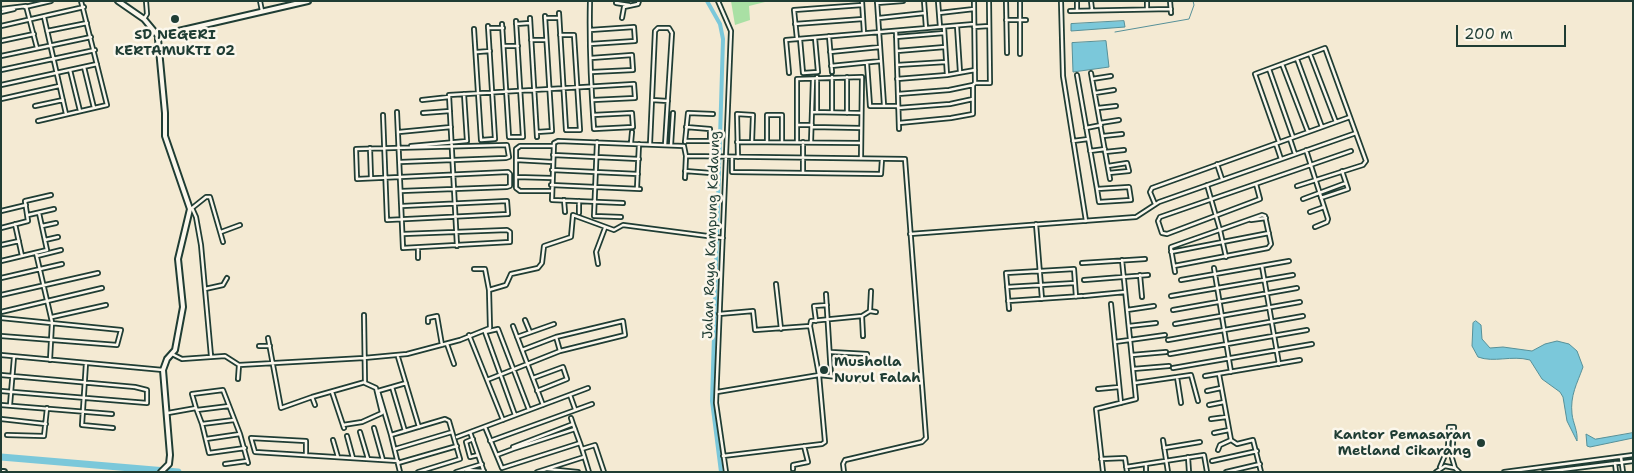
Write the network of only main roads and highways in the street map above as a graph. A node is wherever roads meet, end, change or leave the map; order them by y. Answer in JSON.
{"nodes":[{"id":1,"x":118,"y":1,"type":"edge"},
{"id":2,"x":308,"y":1,"type":"edge"},
{"id":3,"x":288,"y":3,"type":"edge"},
{"id":4,"x":159,"y":37,"type":"junction"},
{"id":5,"x":162,"y":471,"type":"edge"}],
"edges":[{"from":1,"to":4,"type":"main road"},
{"from":2,"to":3,"type":"main road"},
{"from":3,"to":4,"type":"main road"},
{"from":4,"to":5,"type":"main road"}]}
